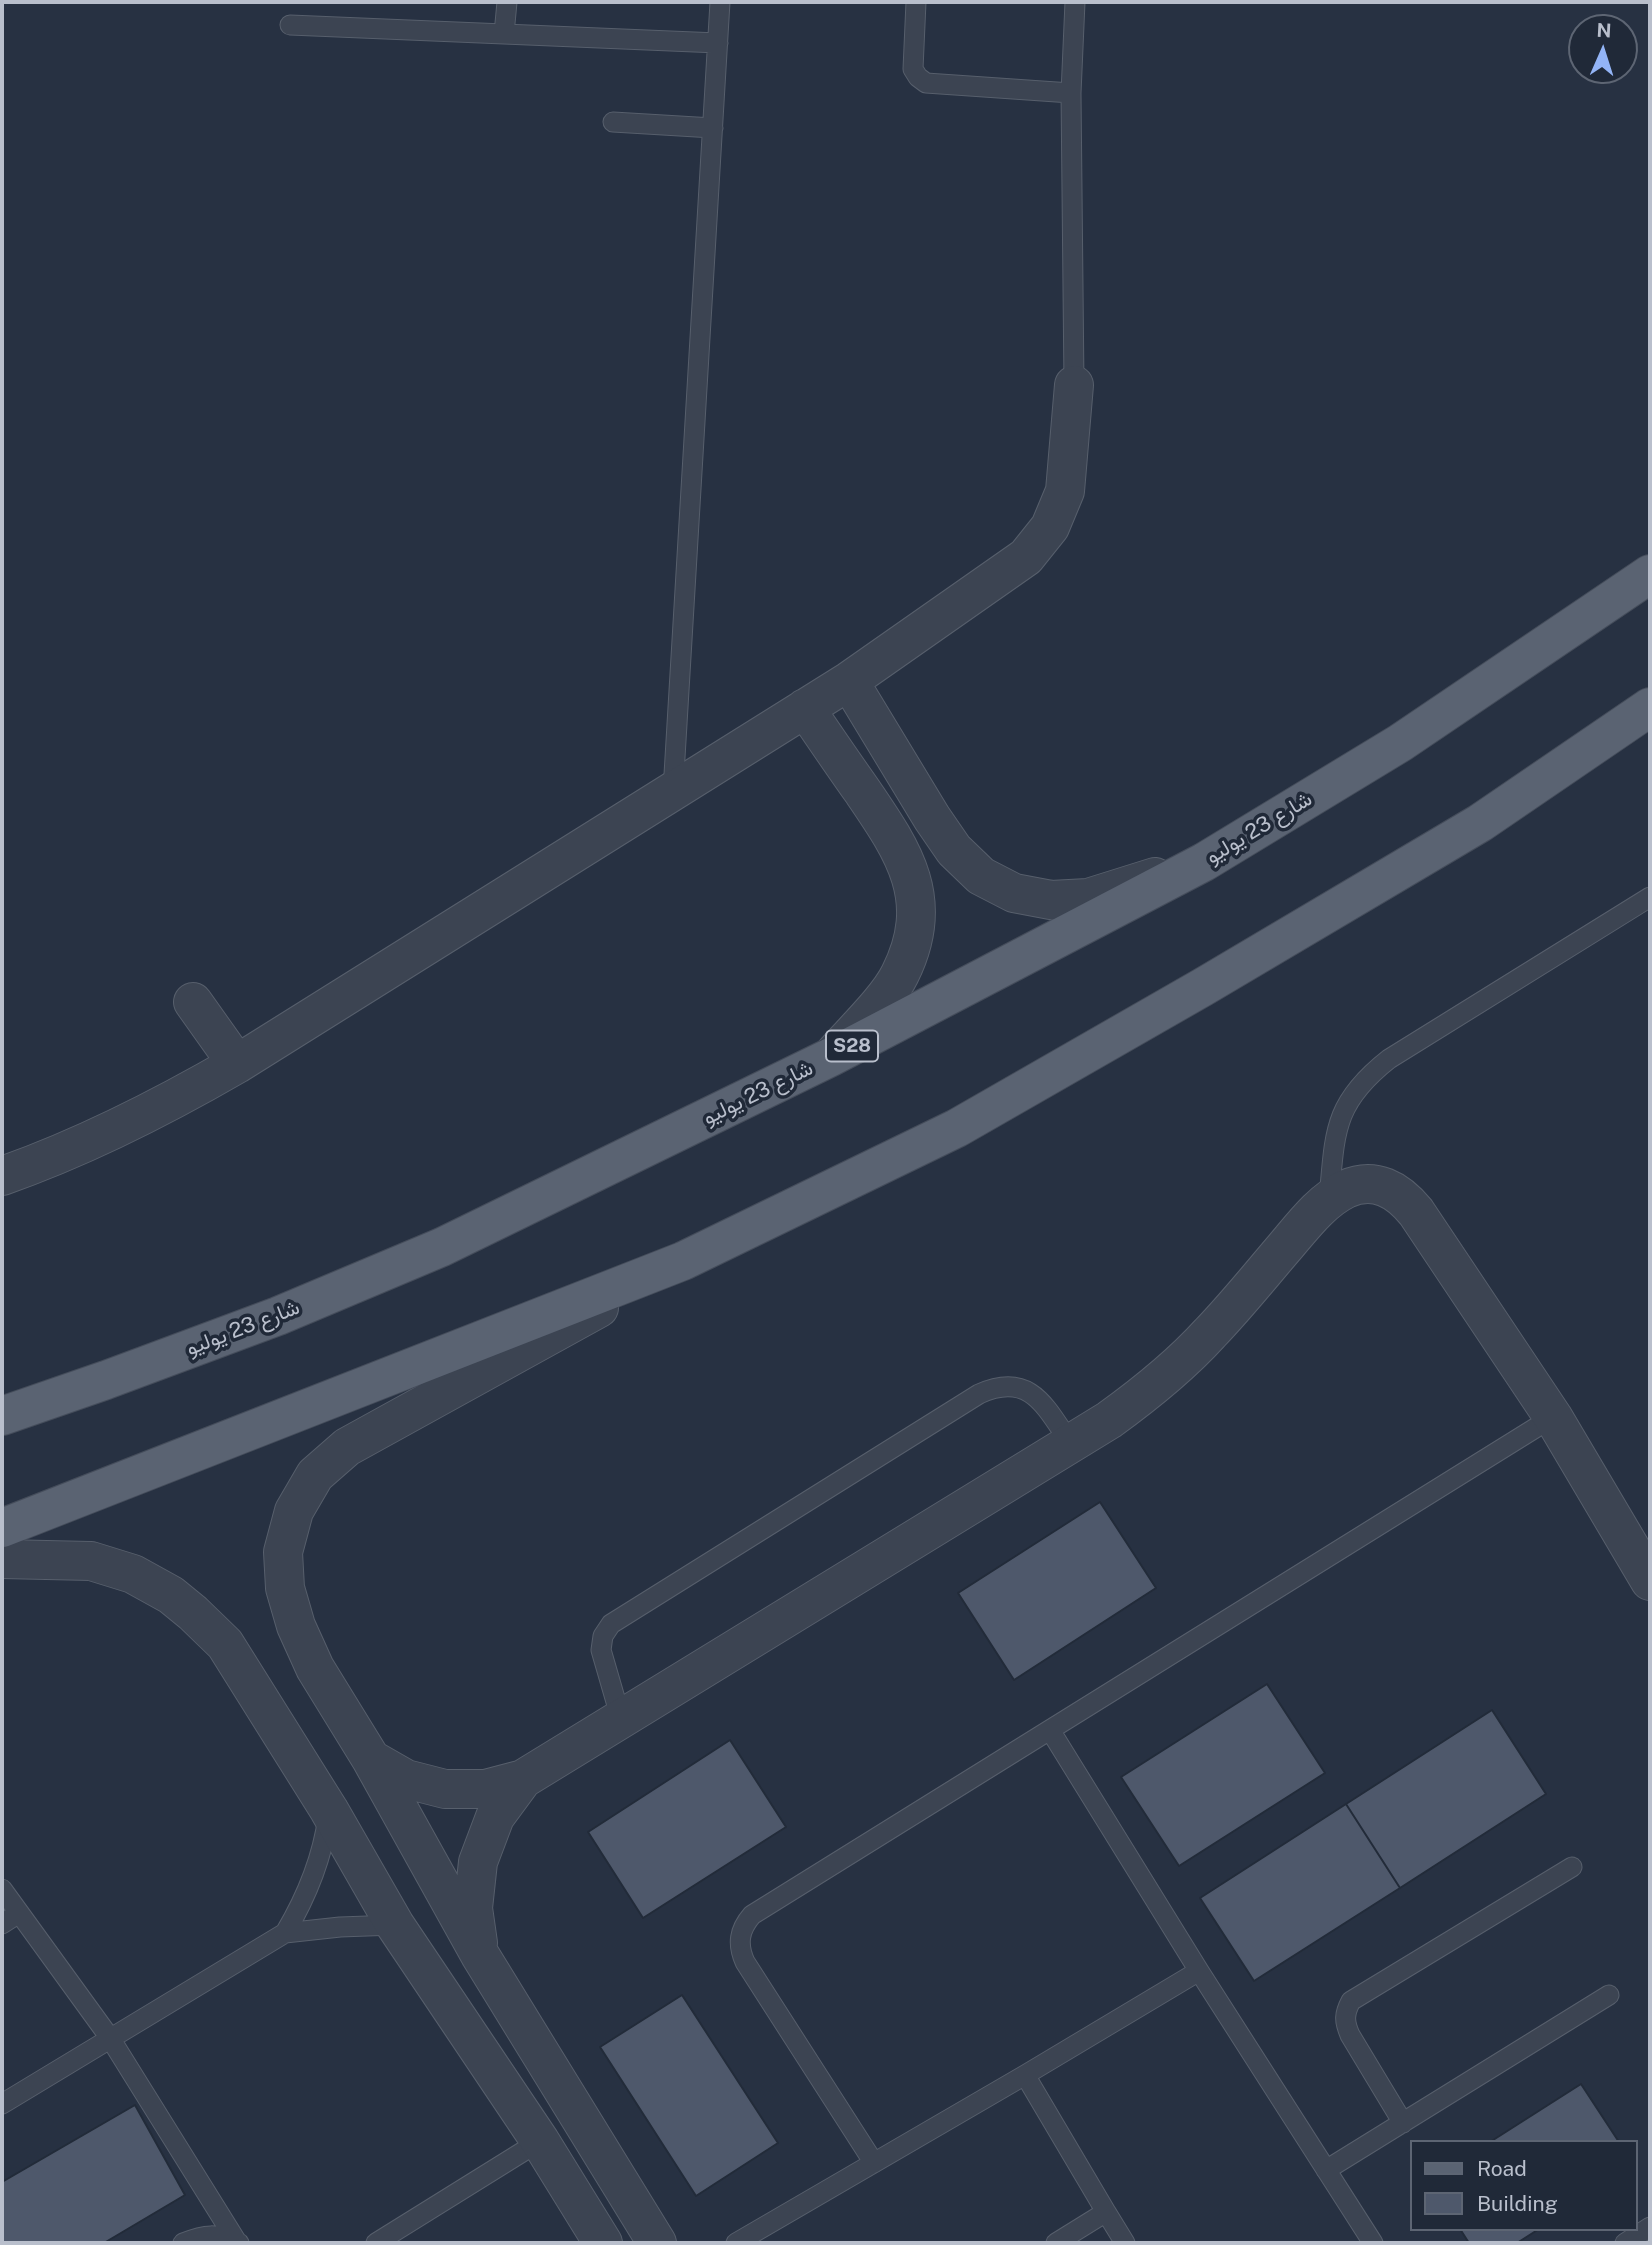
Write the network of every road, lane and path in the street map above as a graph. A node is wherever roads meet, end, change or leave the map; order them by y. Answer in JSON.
{"nodes":[{"id":1,"x":506,"y":2,"type":"edge"},
{"id":2,"x":720,"y":2,"type":"edge"},
{"id":3,"x":916,"y":2,"type":"edge"},
{"id":4,"x":1075,"y":2,"type":"edge"},
{"id":5,"x":290,"y":25,"type":"dead end"},
{"id":6,"x":504,"y":34,"type":"junction"},
{"id":7,"x":718,"y":43,"type":"junction"},
{"id":8,"x":1071,"y":93,"type":"junction"},
{"id":9,"x":612,"y":122,"type":"dead end"},
{"id":10,"x":713,"y":128,"type":"junction"},
{"id":11,"x":1074,"y":385,"type":"joint"},
{"id":12,"x":1650,"y":573,"type":"edge"},
{"id":13,"x":849,"y":681,"type":"junction"},
{"id":14,"x":1650,"y":707,"type":"edge"},
{"id":15,"x":805,"y":708,"type":"junction"},
{"id":16,"x":673,"y":791,"type":"junction"},
{"id":17,"x":1204,"y":862,"type":"junction"},
{"id":18,"x":1650,"y":897,"type":"edge"},
{"id":19,"x":192,"y":1002,"type":"dead end"},
{"id":20,"x":831,"y":1057,"type":"junction"},
{"id":21,"x":237,"y":1064,"type":"junction"},
{"id":22,"x":2,"y":1176,"type":"edge"},
{"id":23,"x":1329,"y":1200,"type":"junction"},
{"id":24,"x":683,"y":1261,"type":"junction"},
{"id":25,"x":2,"y":1416,"type":"edge"},
{"id":26,"x":1553,"y":1417,"type":"junction"},
{"id":27,"x":1071,"y":1444,"type":"junction"},
{"id":28,"x":2,"y":1528,"type":"edge"},
{"id":29,"x":2,"y":1559,"type":"edge"},
{"id":30,"x":1650,"y":1581,"type":"edge"},
{"id":31,"x":621,"y":1719,"type":"junction"},
{"id":32,"x":1050,"y":1730,"type":"junction"},
{"id":33,"x":371,"y":1759,"type":"junction"},
{"id":34,"x":523,"y":1779,"type":"junction"},
{"id":35,"x":329,"y":1810,"type":"junction"},
{"id":36,"x":1572,"y":1867,"type":"dead end"},
{"id":37,"x":2,"y":1889,"type":"edge"},
{"id":38,"x":19,"y":1913,"type":"junction"},
{"id":39,"x":2,"y":1924,"type":"edge"},
{"id":40,"x":395,"y":1925,"type":"junction"},
{"id":41,"x":285,"y":1933,"type":"junction"},
{"id":42,"x":480,"y":1955,"type":"junction"},
{"id":43,"x":1199,"y":1971,"type":"junction"},
{"id":44,"x":1609,"y":1995,"type":"dead end"},
{"id":45,"x":110,"y":2038,"type":"junction"},
{"id":46,"x":1025,"y":2075,"type":"junction"},
{"id":47,"x":2,"y":2104,"type":"edge"},
{"id":48,"x":1404,"y":2123,"type":"junction"},
{"id":49,"x":540,"y":2141,"type":"junction"},
{"id":50,"x":874,"y":2162,"type":"junction"},
{"id":51,"x":1326,"y":2170,"type":"junction"},
{"id":52,"x":1107,"y":2212,"type":"junction"},
{"id":53,"x":1650,"y":2227,"type":"edge"},
{"id":54,"x":183,"y":2243,"type":"edge"},
{"id":55,"x":238,"y":2243,"type":"edge"},
{"id":56,"x":376,"y":2243,"type":"edge"},
{"id":57,"x":603,"y":2243,"type":"edge"},
{"id":58,"x":657,"y":2243,"type":"edge"},
{"id":59,"x":736,"y":2243,"type":"edge"},
{"id":60,"x":1056,"y":2243,"type":"edge"},
{"id":61,"x":1125,"y":2243,"type":"edge"},
{"id":62,"x":1373,"y":2243,"type":"edge"},
{"id":63,"x":1625,"y":2243,"type":"edge"}],
"edges":[{"from":1,"to":6,"type":"lane"},
{"from":2,"to":7,"type":"lane"},
{"from":3,"to":8,"type":"lane"},
{"from":4,"to":8,"type":"lane"},
{"from":5,"to":6,"type":"lane"},
{"from":6,"to":7,"type":"lane"},
{"from":7,"to":10,"type":"lane"},
{"from":8,"to":11,"type":"lane"},
{"from":9,"to":10,"type":"lane"},
{"from":10,"to":16,"type":"lane"},
{"from":11,"to":13,"type":"street"},
{"from":12,"to":17,"type":"main road","name":"شارع 23 يوليو","number":"S28"},
{"from":13,"to":15,"type":"street"},
{"from":13,"to":17,"type":"street"},
{"from":14,"to":24,"type":"main road"},
{"from":15,"to":16,"type":"street"},
{"from":15,"to":20,"type":"street"},
{"from":16,"to":21,"type":"street"},
{"from":17,"to":20,"type":"main road","name":"شارع 23 يوليو","number":"S28"},
{"from":18,"to":23,"type":"lane"},
{"from":19,"to":21,"type":"street"},
{"from":20,"to":25,"type":"main road","name":"شارع 23 يوليو","number":"S28"},
{"from":21,"to":22,"type":"street"},
{"from":23,"to":26,"type":"street"},
{"from":23,"to":27,"type":"street"},
{"from":24,"to":28,"type":"main road"},
{"from":24,"to":33,"type":"street"},
{"from":26,"to":30,"type":"street"},
{"from":26,"to":32,"type":"lane"},
{"from":27,"to":31,"type":"street"},
{"from":27,"to":31,"type":"lane"},
{"from":29,"to":35,"type":"street"},
{"from":31,"to":34,"type":"street"},
{"from":32,"to":43,"type":"lane"},
{"from":32,"to":50,"type":"lane"},
{"from":33,"to":34,"type":"street"},
{"from":33,"to":42,"type":"street"},
{"from":34,"to":42,"type":"street"},
{"from":35,"to":40,"type":"street"},
{"from":35,"to":41,"type":"lane"},
{"from":36,"to":48,"type":"lane"},
{"from":37,"to":38,"type":"lane"},
{"from":38,"to":39,"type":"lane"},
{"from":38,"to":45,"type":"lane"},
{"from":40,"to":41,"type":"lane"},
{"from":40,"to":49,"type":"street"},
{"from":41,"to":45,"type":"lane"},
{"from":42,"to":58,"type":"street"},
{"from":43,"to":46,"type":"lane"},
{"from":43,"to":51,"type":"lane"},
{"from":44,"to":48,"type":"lane"},
{"from":45,"to":47,"type":"lane"},
{"from":45,"to":55,"type":"lane"},
{"from":46,"to":50,"type":"lane"},
{"from":46,"to":52,"type":"lane"},
{"from":48,"to":51,"type":"lane"},
{"from":49,"to":56,"type":"lane"},
{"from":49,"to":57,"type":"street"},
{"from":50,"to":59,"type":"lane"},
{"from":51,"to":62,"type":"lane"},
{"from":52,"to":60,"type":"lane"},
{"from":52,"to":61,"type":"lane"},
{"from":53,"to":63,"type":"lane"},
{"from":54,"to":55,"type":"lane"}]}
